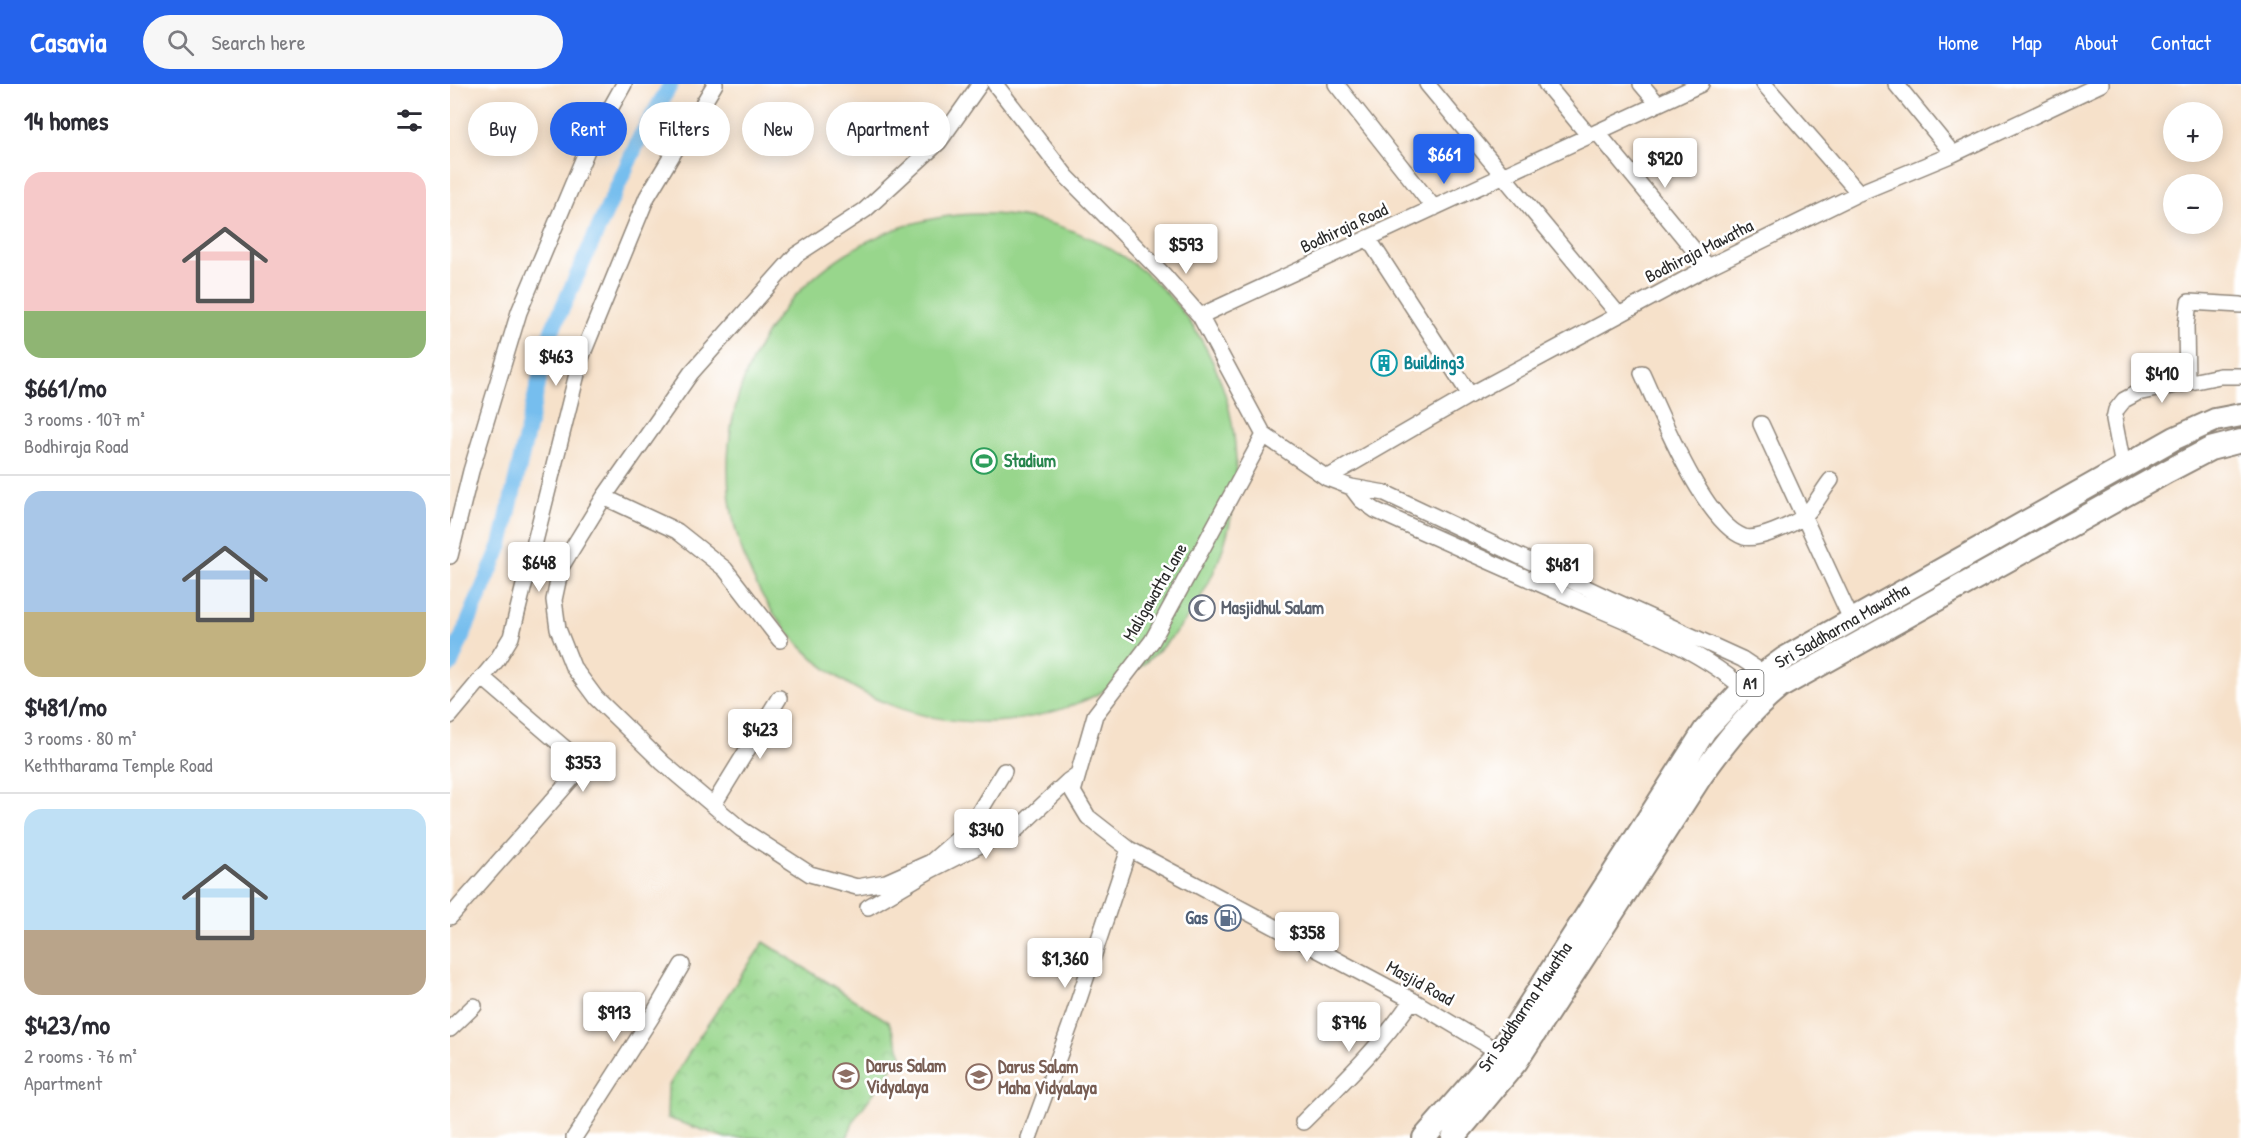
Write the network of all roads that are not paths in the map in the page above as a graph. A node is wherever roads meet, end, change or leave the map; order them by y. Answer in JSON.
{"nodes":[{"id":1,"x":624,"y":84,"type":"edge"},
{"id":2,"x":715,"y":84,"type":"edge"},
{"id":3,"x":980,"y":84,"type":"edge"},
{"id":4,"x":995,"y":84,"type":"edge"},
{"id":5,"x":1336,"y":84,"type":"edge"},
{"id":6,"x":1427,"y":84,"type":"edge"},
{"id":7,"x":1546,"y":84,"type":"edge"},
{"id":8,"x":1641,"y":84,"type":"edge"},
{"id":9,"x":1764,"y":84,"type":"edge"},
{"id":10,"x":1896,"y":84,"type":"edge"},
{"id":11,"x":2101,"y":84,"type":"edge"},
{"id":12,"x":1693,"y":86,"type":"edge"},
{"id":13,"x":2077,"y":89,"type":"edge"},
{"id":14,"x":1658,"y":104,"type":"junction"},
{"id":15,"x":1593,"y":134,"type":"junction"},
{"id":16,"x":1953,"y":154,"type":"junction"},
{"id":17,"x":1502,"y":176,"type":"junction"},
{"id":18,"x":1859,"y":193,"type":"junction"},
{"id":19,"x":1434,"y":208,"type":"junction"},
{"id":20,"x":1368,"y":238,"type":"junction"},
{"id":21,"x":1708,"y":267,"type":"junction"},
{"id":22,"x":2241,"y":305,"type":"edge"},
{"id":23,"x":1618,"y":314,"type":"junction"},
{"id":24,"x":1200,"y":316,"type":"junction"},
{"id":25,"x":1642,"y":373,"type":"dead end"},
{"id":26,"x":2241,"y":376,"type":"edge"},
{"id":27,"x":2187,"y":383,"type":"junction"},
{"id":28,"x":1470,"y":395,"type":"junction"},
{"id":29,"x":2241,"y":415,"type":"edge"},
{"id":30,"x":1761,"y":424,"type":"dead end"},
{"id":31,"x":1264,"y":435,"type":"junction"},
{"id":32,"x":2241,"y":441,"type":"edge"},
{"id":33,"x":2123,"y":466,"type":"junction"},
{"id":34,"x":1327,"y":478,"type":"junction"},
{"id":35,"x":1831,"y":480,"type":"dead end"},
{"id":36,"x":1351,"y":487,"type":"junction"},
{"id":37,"x":604,"y":497,"type":"junction"},
{"id":38,"x":1803,"y":516,"type":"junction"},
{"id":39,"x":1464,"y":530,"type":"junction"},
{"id":40,"x":1454,"y":546,"type":"junction"},
{"id":41,"x":450,"y":556,"type":"edge"},
{"id":42,"x":1605,"y":605,"type":"junction"},
{"id":43,"x":1851,"y":619,"type":"junction"},
{"id":44,"x":780,"y":640,"type":"dead end"},
{"id":45,"x":482,"y":677,"type":"junction"},
{"id":46,"x":1772,"y":679,"type":"junction"},
{"id":47,"x":1744,"y":688,"type":"junction"},
{"id":48,"x":778,"y":698,"type":"dead end"},
{"id":49,"x":1760,"y":703,"type":"junction"},
{"id":50,"x":450,"y":716,"type":"edge"},
{"id":51,"x":1004,"y":771,"type":"dead end"},
{"id":52,"x":1078,"y":774,"type":"junction"},
{"id":53,"x":714,"y":804,"type":"junction"},
{"id":54,"x":1129,"y":849,"type":"junction"},
{"id":55,"x":868,"y":907,"type":"dead end"},
{"id":56,"x":450,"y":917,"type":"edge"},
{"id":57,"x":682,"y":965,"type":"dead end"},
{"id":58,"x":1412,"y":1000,"type":"junction"},
{"id":59,"x":474,"y":1006,"type":"dead end"},
{"id":60,"x":450,"y":1029,"type":"edge"},
{"id":61,"x":1499,"y":1052,"type":"junction"},
{"id":62,"x":1303,"y":1122,"type":"dead end"},
{"id":63,"x":574,"y":1138,"type":"edge"},
{"id":64,"x":1029,"y":1138,"type":"edge"},
{"id":65,"x":1424,"y":1138,"type":"edge"},
{"id":66,"x":1453,"y":1138,"type":"edge"}],
"edges":[{"from":1,"to":41,"type":"street"},
{"from":2,"to":45,"type":"street"},
{"from":3,"to":37,"type":"street"},
{"from":4,"to":24,"type":"street"},
{"from":5,"to":19,"type":"street"},
{"from":6,"to":17,"type":"street"},
{"from":7,"to":15,"type":"street"},
{"from":8,"to":14,"type":"street"},
{"from":9,"to":18,"type":"street"},
{"from":10,"to":16,"type":"street"},
{"from":11,"to":13,"type":"street","name":"Bodhiraja Mawatha"},
{"from":12,"to":14,"type":"street","name":"Bodhiraja Road"},
{"from":13,"to":16,"type":"street","name":"Bodhiraja Mawatha"},
{"from":14,"to":15,"type":"street","name":"Bodhiraja Road"},
{"from":15,"to":17,"type":"street","name":"Bodhiraja Road"},
{"from":15,"to":21,"type":"street"},
{"from":16,"to":18,"type":"street","name":"Bodhiraja Mawatha"},
{"from":17,"to":19,"type":"street","name":"Bodhiraja Road"},
{"from":17,"to":23,"type":"street"},
{"from":18,"to":21,"type":"street","name":"Bodhiraja Mawatha"},
{"from":19,"to":20,"type":"street","name":"Bodhiraja Road"},
{"from":20,"to":24,"type":"street","name":"Bodhiraja Road"},
{"from":20,"to":28,"type":"street"},
{"from":21,"to":23,"type":"street","name":"Bodhiraja Mawatha"},
{"from":22,"to":27,"type":"street"},
{"from":23,"to":28,"type":"street","name":"Bodhiraja Mawatha"},
{"from":24,"to":31,"type":"street"},
{"from":25,"to":38,"type":"street"},
{"from":26,"to":27,"type":"street"},
{"from":27,"to":33,"type":"street"},
{"from":28,"to":34,"type":"street","name":"Bodhiraja Mawatha"},
{"from":29,"to":33,"type":"highway","name":"Sri Saddharma Mawatha","number":"A1"},
{"from":30,"to":38,"type":"street"},
{"from":31,"to":34,"type":"street"},
{"from":31,"to":52,"type":"street","name":"Maligawatta Lane"},
{"from":32,"to":46,"type":"highway","name":"Sri Saddharma Mawatha","number":"A1"},
{"from":33,"to":43,"type":"highway","name":"Sri Saddharma Mawatha","number":"A1"},
{"from":34,"to":36,"type":"street"},
{"from":35,"to":38,"type":"street"},
{"from":36,"to":39,"type":"street"},
{"from":36,"to":40,"type":"street"},
{"from":37,"to":44,"type":"street"},
{"from":37,"to":53,"type":"street"},
{"from":38,"to":43,"type":"street"},
{"from":39,"to":40,"type":"street"},
{"from":39,"to":42,"type":"street"},
{"from":40,"to":42,"type":"street"},
{"from":42,"to":46,"type":"street"},
{"from":42,"to":47,"type":"street"},
{"from":43,"to":46,"type":"highway","name":"Sri Saddharma Mawatha","number":"A1"},
{"from":45,"to":50,"type":"street"},
{"from":45,"to":56,"type":"street"},
{"from":46,"to":47,"type":"highway","name":"Sri Saddharma Mawatha","number":"A1"},
{"from":46,"to":49,"type":"highway","name":"Sri Saddharma Mawatha","number":"A1"},
{"from":47,"to":49,"type":"street"},
{"from":47,"to":61,"type":"highway","name":"Sri Saddharma Mawatha","number":"A1"},
{"from":48,"to":53,"type":"street"},
{"from":49,"to":66,"type":"highway","name":"Sri Saddharma Mawatha","number":"A1"},
{"from":51,"to":53,"type":"street"},
{"from":52,"to":54,"type":"street","name":"Maligawatta Lane"},
{"from":52,"to":55,"type":"street"},
{"from":54,"to":58,"type":"street","name":"Masjid Road"},
{"from":54,"to":64,"type":"street"},
{"from":57,"to":63,"type":"street"},
{"from":58,"to":61,"type":"street","name":"Masjid Road"},
{"from":58,"to":62,"type":"street"},
{"from":59,"to":60,"type":"street"},
{"from":61,"to":65,"type":"highway","name":"Sri Saddharma Mawatha","number":"A1"}]}
